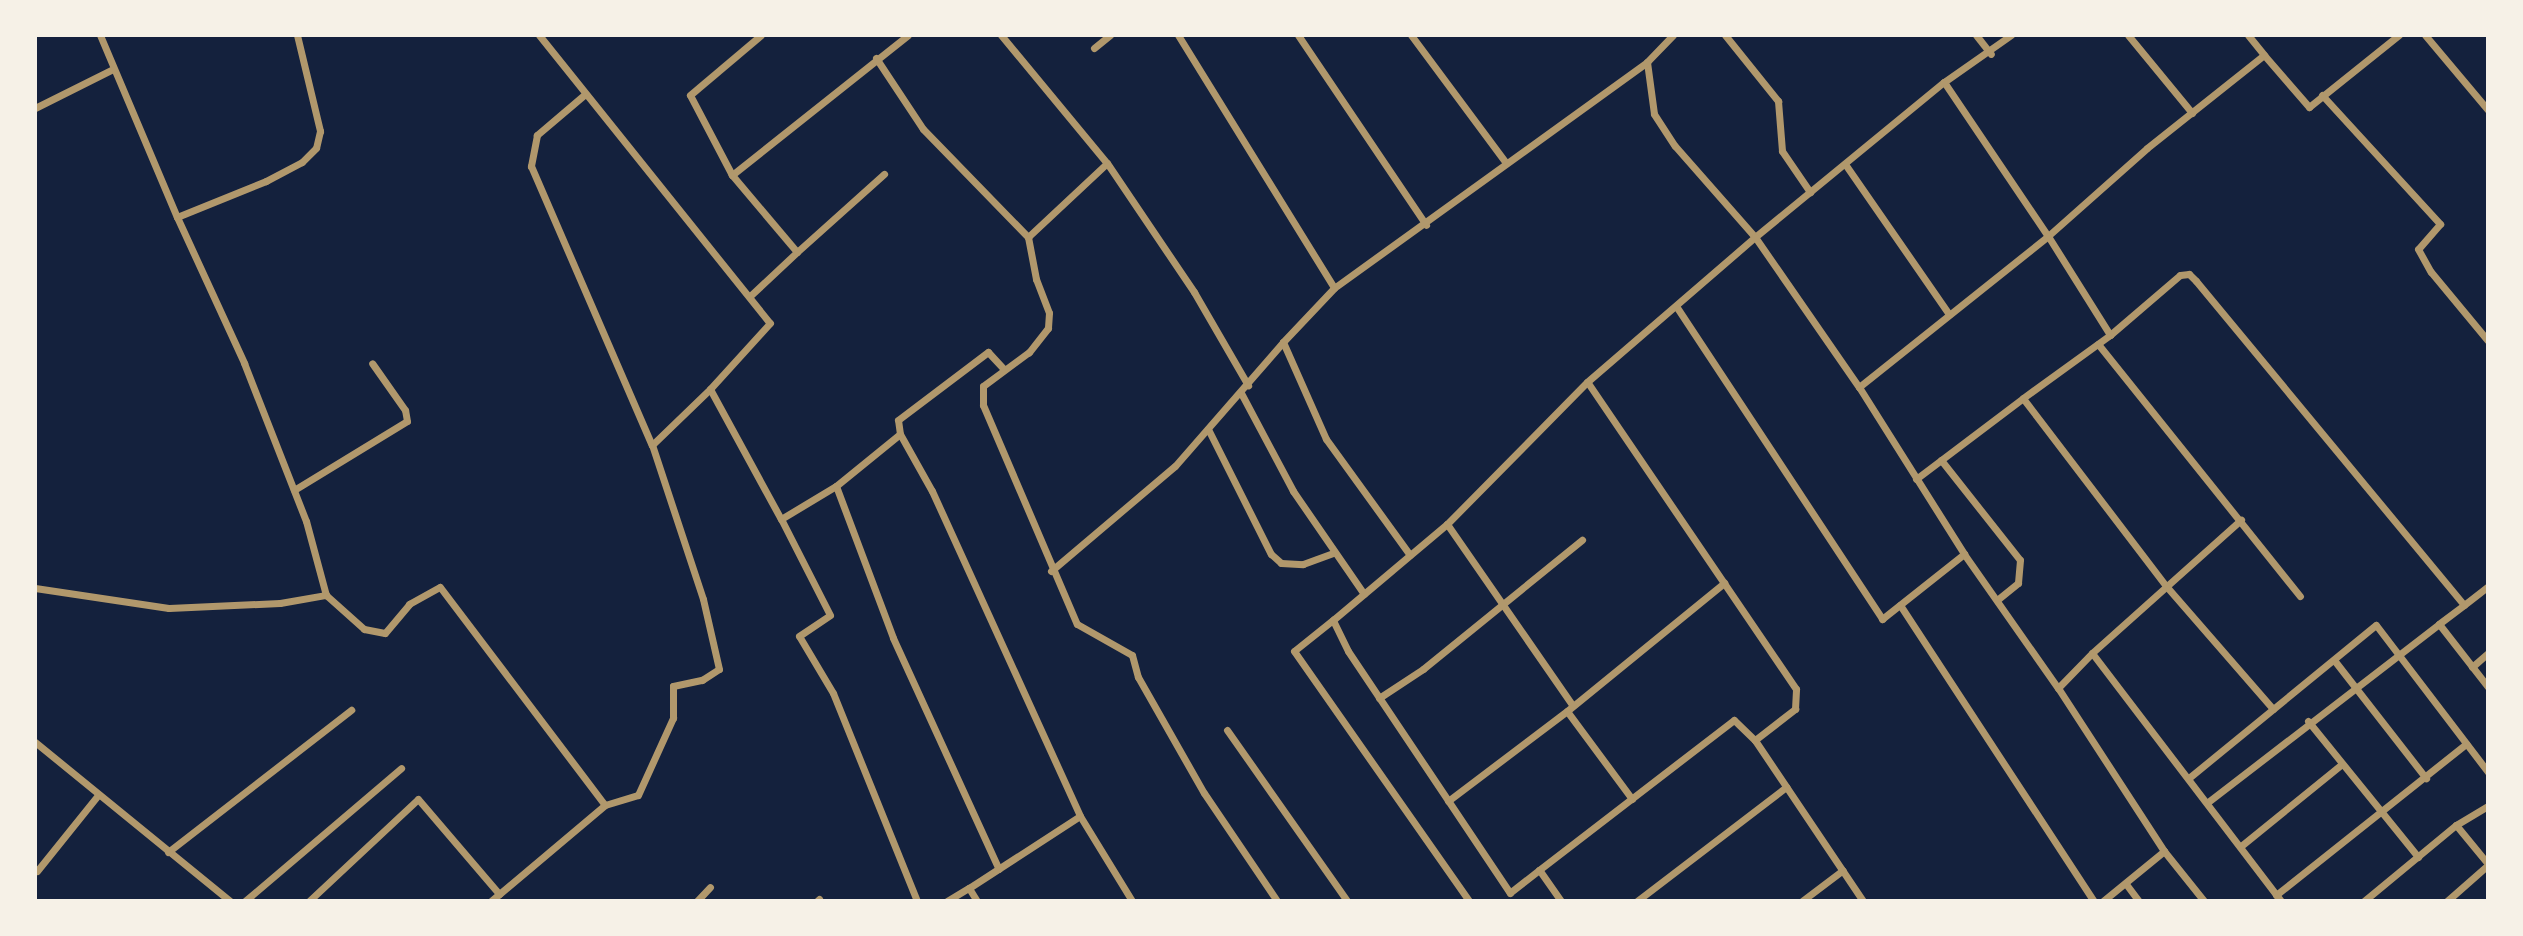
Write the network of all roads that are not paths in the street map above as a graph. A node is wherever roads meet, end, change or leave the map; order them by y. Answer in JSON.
{"nodes":[{"id":1,"x":100,"y":35,"type":"edge"},
{"id":2,"x":298,"y":35,"type":"edge"},
{"id":3,"x":538,"y":35,"type":"edge"},
{"id":4,"x":761,"y":35,"type":"edge"},
{"id":5,"x":908,"y":35,"type":"edge"},
{"id":6,"x":1001,"y":35,"type":"edge"},
{"id":7,"x":1110,"y":35,"type":"edge"},
{"id":8,"x":1178,"y":35,"type":"edge"},
{"id":9,"x":1298,"y":35,"type":"edge"},
{"id":10,"x":1411,"y":35,"type":"edge"},
{"id":11,"x":1673,"y":35,"type":"edge"},
{"id":12,"x":1725,"y":35,"type":"edge"},
{"id":13,"x":1976,"y":35,"type":"edge"},
{"id":14,"x":2011,"y":35,"type":"edge"},
{"id":15,"x":2128,"y":35,"type":"edge"},
{"id":16,"x":2248,"y":35,"type":"edge"},
{"id":17,"x":2399,"y":35,"type":"edge"},
{"id":18,"x":2424,"y":35,"type":"edge"},
{"id":19,"x":1094,"y":48,"type":"dead end"},
{"id":20,"x":1991,"y":54,"type":"junction"},
{"id":21,"x":2264,"y":55,"type":"junction"},
{"id":22,"x":876,"y":58,"type":"junction"},
{"id":23,"x":1647,"y":62,"type":"junction"},
{"id":24,"x":113,"y":69,"type":"junction"},
{"id":25,"x":1944,"y":82,"type":"junction"},
{"id":26,"x":584,"y":95,"type":"junction"},
{"id":27,"x":2322,"y":95,"type":"junction"},
{"id":28,"x":35,"y":108,"type":"edge"},
{"id":29,"x":2488,"y":110,"type":"edge"},
{"id":30,"x":2192,"y":113,"type":"junction"},
{"id":31,"x":1107,"y":163,"type":"junction"},
{"id":32,"x":1506,"y":163,"type":"junction"},
{"id":33,"x":1845,"y":163,"type":"junction"},
{"id":34,"x":732,"y":174,"type":"junction"},
{"id":35,"x":884,"y":174,"type":"dead end"},
{"id":36,"x":1810,"y":192,"type":"junction"},
{"id":37,"x":177,"y":217,"type":"junction"},
{"id":38,"x":1426,"y":225,"type":"junction"},
{"id":39,"x":2048,"y":236,"type":"junction"},
{"id":40,"x":1028,"y":237,"type":"junction"},
{"id":41,"x":1755,"y":237,"type":"junction"},
{"id":42,"x":797,"y":252,"type":"junction"},
{"id":43,"x":1334,"y":288,"type":"junction"},
{"id":44,"x":750,"y":296,"type":"junction"},
{"id":45,"x":1676,"y":306,"type":"junction"},
{"id":46,"x":1949,"y":314,"type":"junction"},
{"id":47,"x":2110,"y":335,"type":"junction"},
{"id":48,"x":2488,"y":341,"type":"edge"},
{"id":49,"x":1283,"y":342,"type":"junction"},
{"id":50,"x":2098,"y":344,"type":"junction"},
{"id":51,"x":372,"y":363,"type":"dead end"},
{"id":52,"x":1004,"y":369,"type":"junction"},
{"id":53,"x":1587,"y":382,"type":"junction"},
{"id":54,"x":1248,"y":385,"type":"junction"},
{"id":55,"x":1859,"y":387,"type":"junction"},
{"id":56,"x":710,"y":389,"type":"junction"},
{"id":57,"x":1241,"y":393,"type":"junction"},
{"id":58,"x":2023,"y":398,"type":"junction"},
{"id":59,"x":1208,"y":429,"type":"junction"},
{"id":60,"x":901,"y":433,"type":"junction"},
{"id":61,"x":652,"y":445,"type":"junction"},
{"id":62,"x":1941,"y":460,"type":"junction"},
{"id":63,"x":1916,"y":479,"type":"junction"},
{"id":64,"x":836,"y":486,"type":"junction"},
{"id":65,"x":294,"y":491,"type":"junction"},
{"id":66,"x":781,"y":519,"type":"junction"},
{"id":67,"x":2241,"y":520,"type":"junction"},
{"id":68,"x":1447,"y":524,"type":"junction"},
{"id":69,"x":1582,"y":540,"type":"dead end"},
{"id":70,"x":1334,"y":553,"type":"junction"},
{"id":71,"x":1964,"y":554,"type":"junction"},
{"id":72,"x":1410,"y":555,"type":"junction"},
{"id":73,"x":1051,"y":571,"type":"junction"},
{"id":74,"x":1724,"y":583,"type":"junction"},
{"id":75,"x":2166,"y":586,"type":"junction"},
{"id":76,"x":2488,"y":586,"type":"edge"},
{"id":77,"x":35,"y":588,"type":"edge"},
{"id":78,"x":1364,"y":594,"type":"junction"},
{"id":79,"x":326,"y":595,"type":"junction"},
{"id":80,"x":2300,"y":596,"type":"dead end"},
{"id":81,"x":1997,"y":600,"type":"junction"},
{"id":82,"x":1502,"y":604,"type":"junction"},
{"id":83,"x":1900,"y":605,"type":"junction"},
{"id":84,"x":2464,"y":605,"type":"junction"},
{"id":85,"x":1339,"y":615,"type":"junction"},
{"id":86,"x":2439,"y":624,"type":"junction"},
{"id":87,"x":2092,"y":653,"type":"junction"},
{"id":88,"x":2488,"y":653,"type":"edge"},
{"id":89,"x":2398,"y":654,"type":"junction"},
{"id":90,"x":2333,"y":660,"type":"junction"},
{"id":91,"x":2472,"y":667,"type":"junction"},
{"id":92,"x":2354,"y":686,"type":"junction"},
{"id":93,"x":2488,"y":687,"type":"edge"},
{"id":94,"x":2058,"y":688,"type":"junction"},
{"id":95,"x":1379,"y":698,"type":"junction"},
{"id":96,"x":1570,"y":709,"type":"junction"},
{"id":97,"x":2273,"y":709,"type":"junction"},
{"id":98,"x":351,"y":710,"type":"dead end"},
{"id":99,"x":2308,"y":721,"type":"junction"},
{"id":100,"x":1227,"y":730,"type":"dead end"},
{"id":101,"x":1755,"y":740,"type":"junction"},
{"id":102,"x":35,"y":742,"type":"edge"},
{"id":103,"x":2466,"y":744,"type":"junction"},
{"id":104,"x":2342,"y":764,"type":"junction"},
{"id":105,"x":401,"y":768,"type":"dead end"},
{"id":106,"x":2488,"y":772,"type":"edge"},
{"id":107,"x":2190,"y":777,"type":"junction"},
{"id":108,"x":2426,"y":778,"type":"junction"},
{"id":109,"x":1786,"y":787,"type":"junction"},
{"id":110,"x":98,"y":795,"type":"junction"},
{"id":111,"x":1632,"y":799,"type":"junction"},
{"id":112,"x":1448,"y":801,"type":"junction"},
{"id":113,"x":2208,"y":802,"type":"junction"},
{"id":114,"x":605,"y":805,"type":"junction"},
{"id":115,"x":2488,"y":806,"type":"edge"},
{"id":116,"x":2382,"y":815,"type":"junction"},
{"id":117,"x":1080,"y":816,"type":"junction"},
{"id":118,"x":2456,"y":825,"type":"junction"},
{"id":119,"x":2241,"y":846,"type":"junction"},
{"id":120,"x":2165,"y":851,"type":"junction"},
{"id":121,"x":167,"y":852,"type":"junction"},
{"id":122,"x":2417,"y":857,"type":"junction"},
{"id":123,"x":2488,"y":865,"type":"edge"},
{"id":124,"x":999,"y":869,"type":"junction"},
{"id":125,"x":1539,"y":870,"type":"junction"},
{"id":126,"x":1843,"y":870,"type":"junction"},
{"id":127,"x":37,"y":871,"type":"edge"},
{"id":128,"x":2126,"y":884,"type":"junction"},
{"id":129,"x":710,"y":887,"type":"dead end"},
{"id":130,"x":969,"y":888,"type":"junction"},
{"id":131,"x":499,"y":894,"type":"junction"},
{"id":132,"x":2279,"y":898,"type":"edge"},
{"id":133,"x":2450,"y":900,"type":"edge"},
{"id":134,"x":230,"y":901,"type":"edge"},
{"id":135,"x":245,"y":901,"type":"edge"},
{"id":136,"x":309,"y":901,"type":"edge"},
{"id":137,"x":491,"y":901,"type":"edge"},
{"id":138,"x":697,"y":901,"type":"edge"},
{"id":139,"x":917,"y":901,"type":"edge"},
{"id":140,"x":947,"y":901,"type":"edge"},
{"id":141,"x":977,"y":901,"type":"edge"},
{"id":142,"x":1132,"y":901,"type":"edge"},
{"id":143,"x":1277,"y":901,"type":"edge"},
{"id":144,"x":1347,"y":901,"type":"edge"},
{"id":145,"x":1469,"y":901,"type":"edge"},
{"id":146,"x":1561,"y":901,"type":"edge"},
{"id":147,"x":1637,"y":901,"type":"edge"},
{"id":148,"x":1802,"y":901,"type":"edge"},
{"id":149,"x":1863,"y":901,"type":"edge"},
{"id":150,"x":2094,"y":901,"type":"edge"},
{"id":151,"x":2103,"y":901,"type":"edge"},
{"id":152,"x":2139,"y":901,"type":"edge"},
{"id":153,"x":2203,"y":901,"type":"edge"},
{"id":154,"x":2364,"y":901,"type":"edge"}],
"edges":[{"from":1,"to":24,"type":"street"},
{"from":2,"to":37,"type":"street"},
{"from":3,"to":26,"type":"street"},
{"from":4,"to":34,"type":"street"},
{"from":5,"to":22,"type":"street"},
{"from":6,"to":31,"type":"street"},
{"from":7,"to":19,"type":"street"},
{"from":8,"to":43,"type":"street"},
{"from":9,"to":38,"type":"street"},
{"from":10,"to":32,"type":"street"},
{"from":11,"to":23,"type":"street"},
{"from":12,"to":36,"type":"street"},
{"from":13,"to":20,"type":"street"},
{"from":14,"to":20,"type":"street"},
{"from":15,"to":30,"type":"street"},
{"from":16,"to":21,"type":"street"},
{"from":17,"to":27,"type":"street"},
{"from":18,"to":29,"type":"street"},
{"from":20,"to":25,"type":"street"},
{"from":21,"to":27,"type":"street"},
{"from":21,"to":30,"type":"street"},
{"from":22,"to":34,"type":"street"},
{"from":22,"to":40,"type":"street"},
{"from":23,"to":32,"type":"street"},
{"from":23,"to":41,"type":"street"},
{"from":24,"to":28,"type":"street"},
{"from":24,"to":37,"type":"street"},
{"from":25,"to":33,"type":"street"},
{"from":25,"to":39,"type":"street"},
{"from":26,"to":44,"type":"street"},
{"from":26,"to":61,"type":"street"},
{"from":27,"to":48,"type":"street"},
{"from":30,"to":39,"type":"street"},
{"from":31,"to":40,"type":"street"},
{"from":31,"to":54,"type":"street"},
{"from":32,"to":38,"type":"street"},
{"from":33,"to":36,"type":"street"},
{"from":33,"to":46,"type":"street"},
{"from":34,"to":42,"type":"street"},
{"from":35,"to":42,"type":"street"},
{"from":36,"to":41,"type":"street"},
{"from":37,"to":65,"type":"street"},
{"from":38,"to":43,"type":"street"},
{"from":39,"to":46,"type":"street"},
{"from":39,"to":47,"type":"street"},
{"from":40,"to":52,"type":"street"},
{"from":41,"to":45,"type":"street"},
{"from":41,"to":55,"type":"street"},
{"from":42,"to":44,"type":"street"},
{"from":43,"to":49,"type":"street"},
{"from":44,"to":56,"type":"street"},
{"from":45,"to":53,"type":"street"},
{"from":45,"to":83,"type":"street"},
{"from":46,"to":55,"type":"street"},
{"from":47,"to":50,"type":"street"},
{"from":47,"to":84,"type":"street"},
{"from":49,"to":54,"type":"street"},
{"from":49,"to":72,"type":"street"},
{"from":50,"to":58,"type":"street"},
{"from":50,"to":67,"type":"street"},
{"from":51,"to":65,"type":"street"},
{"from":52,"to":60,"type":"street"},
{"from":52,"to":73,"type":"street"},
{"from":53,"to":68,"type":"street"},
{"from":53,"to":74,"type":"street"},
{"from":54,"to":57,"type":"street"},
{"from":55,"to":63,"type":"street"},
{"from":56,"to":61,"type":"street"},
{"from":56,"to":66,"type":"street"},
{"from":57,"to":59,"type":"street"},
{"from":57,"to":70,"type":"street"},
{"from":58,"to":62,"type":"street"},
{"from":58,"to":75,"type":"street"},
{"from":59,"to":70,"type":"street"},
{"from":59,"to":73,"type":"street"},
{"from":60,"to":64,"type":"street"},
{"from":60,"to":117,"type":"street"},
{"from":61,"to":114,"type":"street"},
{"from":62,"to":63,"type":"street"},
{"from":62,"to":81,"type":"street"},
{"from":63,"to":71,"type":"street"},
{"from":64,"to":66,"type":"street"},
{"from":64,"to":124,"type":"street"},
{"from":65,"to":79,"type":"street"},
{"from":66,"to":139,"type":"street"},
{"from":67,"to":75,"type":"street"},
{"from":67,"to":80,"type":"street"},
{"from":68,"to":72,"type":"street"},
{"from":68,"to":82,"type":"street"},
{"from":69,"to":82,"type":"street"},
{"from":70,"to":78,"type":"street"},
{"from":71,"to":81,"type":"street"},
{"from":71,"to":83,"type":"street"},
{"from":72,"to":78,"type":"street"},
{"from":73,"to":143,"type":"street"},
{"from":74,"to":96,"type":"street"},
{"from":74,"to":101,"type":"street"},
{"from":75,"to":87,"type":"street"},
{"from":75,"to":97,"type":"street"},
{"from":76,"to":84,"type":"street"},
{"from":77,"to":79,"type":"street"},
{"from":78,"to":85,"type":"street"},
{"from":79,"to":114,"type":"street"},
{"from":81,"to":94,"type":"street"},
{"from":82,"to":95,"type":"street"},
{"from":82,"to":96,"type":"street"},
{"from":83,"to":150,"type":"street"},
{"from":84,"to":86,"type":"street"},
{"from":85,"to":95,"type":"street"},
{"from":85,"to":145,"type":"street"},
{"from":86,"to":89,"type":"street"},
{"from":86,"to":91,"type":"street"},
{"from":87,"to":94,"type":"street"},
{"from":87,"to":107,"type":"street"},
{"from":88,"to":91,"type":"street"},
{"from":89,"to":90,"type":"street"},
{"from":89,"to":92,"type":"street"},
{"from":89,"to":103,"type":"street"},
{"from":90,"to":92,"type":"street"},
{"from":90,"to":97,"type":"street"},
{"from":91,"to":93,"type":"street"},
{"from":92,"to":99,"type":"street"},
{"from":92,"to":108,"type":"street"},
{"from":94,"to":120,"type":"street"},
{"from":95,"to":112,"type":"street"},
{"from":96,"to":111,"type":"street"},
{"from":96,"to":112,"type":"street"},
{"from":97,"to":107,"type":"street"},
{"from":98,"to":121,"type":"street"},
{"from":99,"to":104,"type":"street"},
{"from":99,"to":113,"type":"street"},
{"from":100,"to":144,"type":"street"},
{"from":101,"to":109,"type":"street"},
{"from":101,"to":111,"type":"street"},
{"from":102,"to":110,"type":"street"},
{"from":103,"to":106,"type":"street"},
{"from":103,"to":108,"type":"street"},
{"from":104,"to":116,"type":"street"},
{"from":104,"to":119,"type":"street"},
{"from":105,"to":135,"type":"street"},
{"from":107,"to":113,"type":"street"},
{"from":108,"to":116,"type":"street"},
{"from":109,"to":126,"type":"street"},
{"from":109,"to":147,"type":"street"},
{"from":110,"to":121,"type":"street"},
{"from":110,"to":127,"type":"street"},
{"from":111,"to":125,"type":"street"},
{"from":112,"to":125,"type":"street"},
{"from":113,"to":119,"type":"street"},
{"from":114,"to":131,"type":"street"},
{"from":115,"to":118,"type":"street"},
{"from":116,"to":122,"type":"street"},
{"from":116,"to":132,"type":"street"},
{"from":117,"to":124,"type":"street"},
{"from":117,"to":142,"type":"street"},
{"from":118,"to":122,"type":"street"},
{"from":118,"to":123,"type":"street"},
{"from":119,"to":132,"type":"street"},
{"from":120,"to":128,"type":"street"},
{"from":120,"to":153,"type":"street"},
{"from":121,"to":134,"type":"street"},
{"from":122,"to":154,"type":"street"},
{"from":123,"to":133,"type":"street"},
{"from":124,"to":130,"type":"street"},
{"from":125,"to":146,"type":"street"},
{"from":126,"to":148,"type":"street"},
{"from":126,"to":149,"type":"street"},
{"from":128,"to":151,"type":"street"},
{"from":128,"to":152,"type":"street"},
{"from":129,"to":138,"type":"street"},
{"from":130,"to":140,"type":"street"},
{"from":130,"to":141,"type":"street"},
{"from":131,"to":136,"type":"street"},
{"from":131,"to":137,"type":"street"}]}
